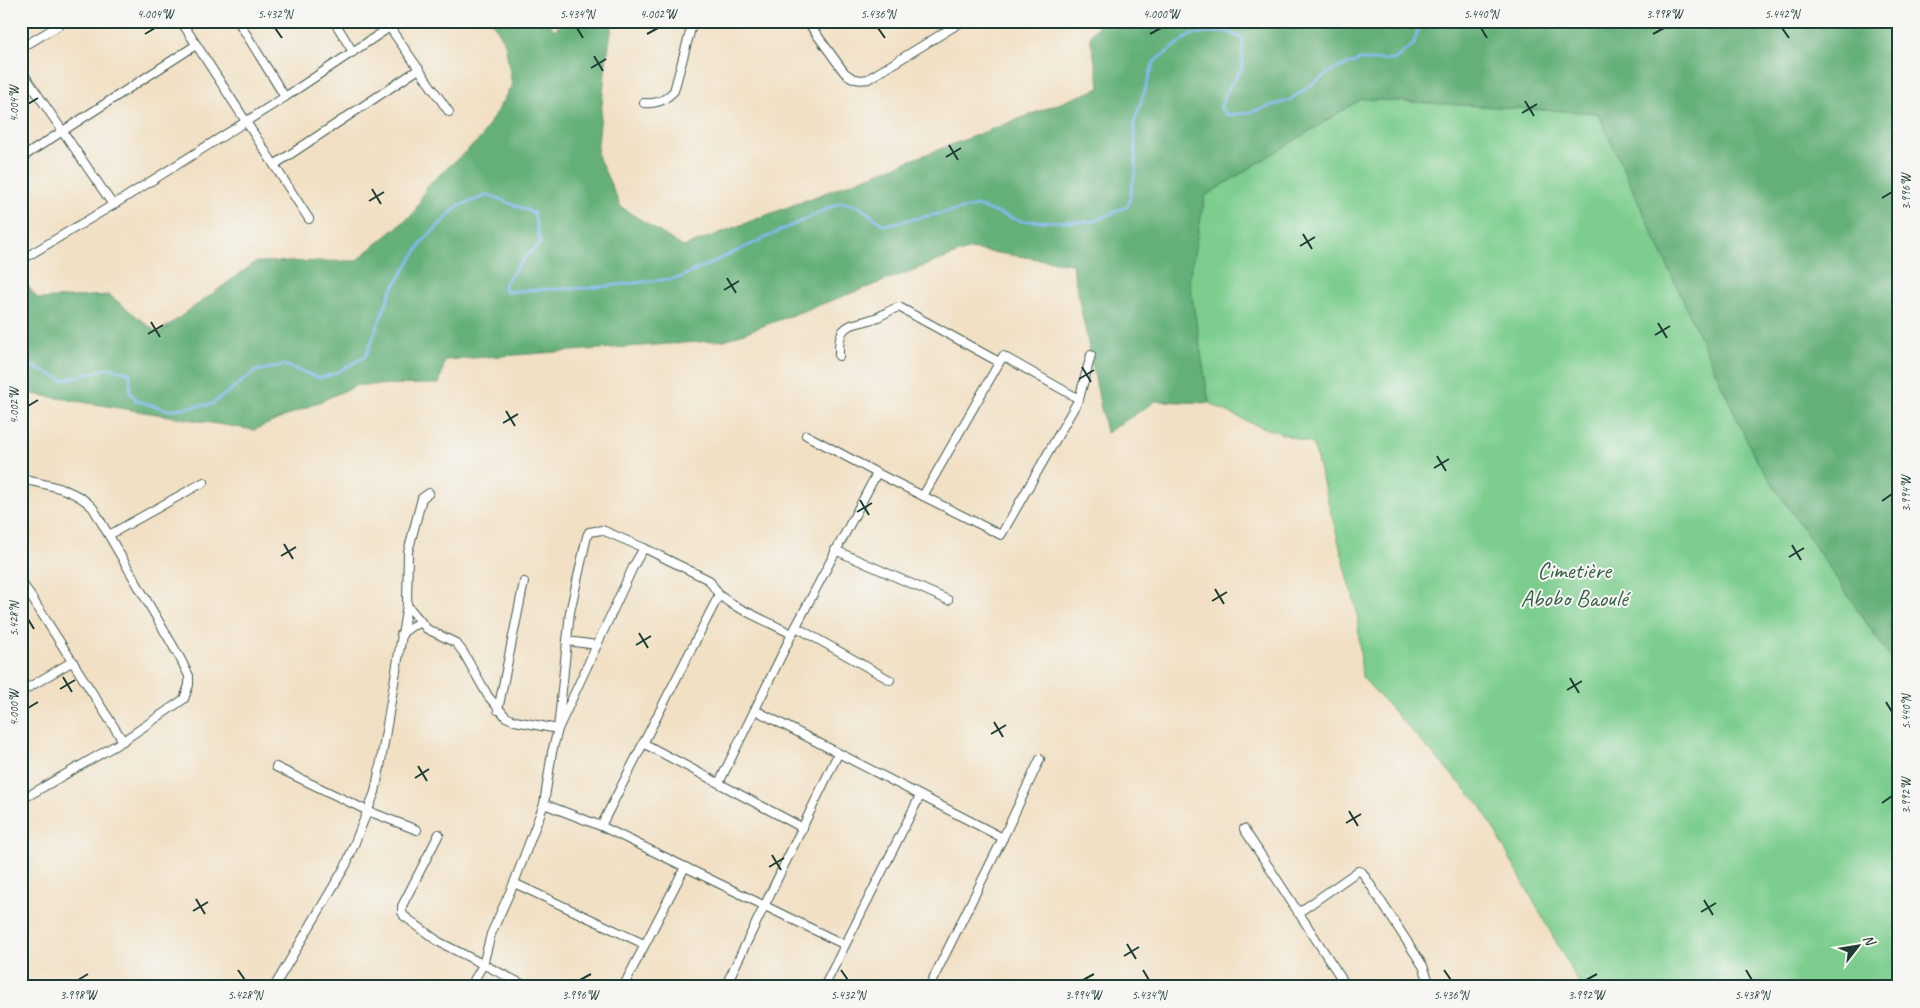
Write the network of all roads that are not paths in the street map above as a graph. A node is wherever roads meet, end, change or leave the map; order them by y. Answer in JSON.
{"nodes":[{"id":1,"x":66,"y":21,"type":"edge"},
{"id":2,"x":180,"y":21,"type":"edge"},
{"id":3,"x":238,"y":21,"type":"edge"},
{"id":4,"x":334,"y":21,"type":"edge"},
{"id":5,"x":399,"y":21,"type":"edge"},
{"id":6,"x":693,"y":21,"type":"edge"},
{"id":7,"x":807,"y":21,"type":"edge"},
{"id":8,"x":963,"y":21,"type":"edge"},
{"id":9,"x":390,"y":28,"type":"junction"},
{"id":10,"x":196,"y":45,"type":"junction"},
{"id":11,"x":21,"y":48,"type":"edge"},
{"id":12,"x":353,"y":52,"type":"junction"},
{"id":13,"x":419,"y":69,"type":"junction"},
{"id":14,"x":21,"y":70,"type":"edge"},
{"id":15,"x":285,"y":97,"type":"junction"},
{"id":16,"x":644,"y":103,"type":"dead end"},
{"id":17,"x":449,"y":112,"type":"dead end"},
{"id":18,"x":245,"y":121,"type":"junction"},
{"id":19,"x":62,"y":131,"type":"junction"},
{"id":20,"x":21,"y":158,"type":"edge"},
{"id":21,"x":274,"y":165,"type":"junction"},
{"id":22,"x":114,"y":205,"type":"junction"},
{"id":23,"x":308,"y":219,"type":"dead end"},
{"id":24,"x":21,"y":260,"type":"edge"},
{"id":25,"x":1091,"y":355,"type":"dead end"},
{"id":26,"x":839,"y":356,"type":"dead end"},
{"id":27,"x":999,"y":362,"type":"junction"},
{"id":28,"x":1079,"y":399,"type":"junction"},
{"id":29,"x":806,"y":436,"type":"dead end"},
{"id":30,"x":877,"y":473,"type":"junction"},
{"id":31,"x":21,"y":479,"type":"edge"},
{"id":32,"x":204,"y":482,"type":"dead end"},
{"id":33,"x":429,"y":493,"type":"dead end"},
{"id":34,"x":923,"y":496,"type":"junction"},
{"id":35,"x":109,"y":536,"type":"junction"},
{"id":36,"x":644,"y":548,"type":"junction"},
{"id":37,"x":835,"y":550,"type":"junction"},
{"id":38,"x":21,"y":580,"type":"edge"},
{"id":39,"x":524,"y":582,"type":"dead end"},
{"id":40,"x":719,"y":595,"type":"junction"},
{"id":41,"x":948,"y":600,"type":"dead end"},
{"id":42,"x":407,"y":605,"type":"junction"},
{"id":43,"x":421,"y":623,"type":"junction"},
{"id":44,"x":794,"y":630,"type":"junction"},
{"id":45,"x":402,"y":634,"type":"junction"},
{"id":46,"x":567,"y":641,"type":"junction"},
{"id":47,"x":597,"y":645,"type":"junction"},
{"id":48,"x":73,"y":661,"type":"junction"},
{"id":49,"x":890,"y":680,"type":"dead end"},
{"id":50,"x":21,"y":692,"type":"edge"},
{"id":51,"x":498,"y":710,"type":"junction"},
{"id":52,"x":755,"y":710,"type":"junction"},
{"id":53,"x":558,"y":729,"type":"junction"},
{"id":54,"x":123,"y":742,"type":"junction"},
{"id":55,"x":643,"y":743,"type":"junction"},
{"id":56,"x":838,"y":754,"type":"junction"},
{"id":57,"x":1040,"y":759,"type":"dead end"},
{"id":58,"x":276,"y":767,"type":"dead end"},
{"id":59,"x":719,"y":783,"type":"junction"},
{"id":60,"x":920,"y":796,"type":"junction"},
{"id":61,"x":21,"y":800,"type":"edge"},
{"id":62,"x":544,"y":804,"type":"junction"},
{"id":63,"x":368,"y":811,"type":"junction"},
{"id":64,"x":601,"y":826,"type":"junction"},
{"id":65,"x":803,"y":828,"type":"junction"},
{"id":66,"x":1244,"y":829,"type":"dead end"},
{"id":67,"x":416,"y":830,"type":"dead end"},
{"id":68,"x":439,"y":834,"type":"dead end"},
{"id":69,"x":1003,"y":838,"type":"junction"},
{"id":70,"x":685,"y":868,"type":"junction"},
{"id":71,"x":514,"y":883,"type":"junction"},
{"id":72,"x":764,"y":905,"type":"junction"},
{"id":73,"x":1298,"y":913,"type":"junction"},
{"id":74,"x":644,"y":944,"type":"junction"},
{"id":75,"x":844,"y":945,"type":"junction"},
{"id":76,"x":482,"y":965,"type":"junction"},
{"id":77,"x":274,"y":987,"type":"edge"},
{"id":78,"x":470,"y":987,"type":"edge"},
{"id":79,"x":528,"y":987,"type":"edge"},
{"id":80,"x":623,"y":987,"type":"edge"},
{"id":81,"x":725,"y":987,"type":"edge"},
{"id":82,"x":824,"y":987,"type":"edge"},
{"id":83,"x":929,"y":987,"type":"edge"},
{"id":84,"x":1346,"y":987,"type":"edge"},
{"id":85,"x":1424,"y":987,"type":"edge"}],
"edges":[{"from":1,"to":11,"type":"street"},
{"from":2,"to":10,"type":"street"},
{"from":3,"to":15,"type":"street"},
{"from":4,"to":12,"type":"street"},
{"from":5,"to":9,"type":"street"},
{"from":6,"to":16,"type":"street"},
{"from":7,"to":8,"type":"street"},
{"from":9,"to":12,"type":"street"},
{"from":9,"to":13,"type":"street"},
{"from":10,"to":18,"type":"street"},
{"from":10,"to":19,"type":"street"},
{"from":12,"to":15,"type":"street"},
{"from":13,"to":17,"type":"street"},
{"from":13,"to":21,"type":"street"},
{"from":14,"to":19,"type":"street"},
{"from":15,"to":18,"type":"street"},
{"from":18,"to":21,"type":"street"},
{"from":18,"to":22,"type":"street"},
{"from":19,"to":20,"type":"street"},
{"from":19,"to":22,"type":"street"},
{"from":21,"to":23,"type":"street"},
{"from":22,"to":24,"type":"street"},
{"from":25,"to":28,"type":"street"},
{"from":26,"to":27,"type":"street"},
{"from":27,"to":28,"type":"street"},
{"from":27,"to":34,"type":"street"},
{"from":28,"to":34,"type":"street"},
{"from":29,"to":30,"type":"street"},
{"from":30,"to":34,"type":"street"},
{"from":30,"to":37,"type":"street"},
{"from":31,"to":35,"type":"street"},
{"from":32,"to":35,"type":"street"},
{"from":33,"to":42,"type":"street"},
{"from":35,"to":54,"type":"street"},
{"from":36,"to":40,"type":"street"},
{"from":36,"to":46,"type":"street"},
{"from":36,"to":47,"type":"street"},
{"from":37,"to":41,"type":"street"},
{"from":37,"to":44,"type":"street"},
{"from":38,"to":48,"type":"street"},
{"from":39,"to":51,"type":"street"},
{"from":40,"to":44,"type":"street"},
{"from":40,"to":55,"type":"street"},
{"from":42,"to":43,"type":"street"},
{"from":42,"to":45,"type":"street"},
{"from":43,"to":45,"type":"street"},
{"from":43,"to":51,"type":"street"},
{"from":44,"to":49,"type":"street"},
{"from":44,"to":52,"type":"street"},
{"from":45,"to":63,"type":"street"},
{"from":46,"to":47,"type":"street"},
{"from":46,"to":53,"type":"street"},
{"from":47,"to":53,"type":"street"},
{"from":48,"to":50,"type":"street"},
{"from":48,"to":54,"type":"street"},
{"from":51,"to":53,"type":"street"},
{"from":52,"to":56,"type":"street"},
{"from":52,"to":59,"type":"street"},
{"from":53,"to":62,"type":"street"},
{"from":54,"to":61,"type":"street"},
{"from":55,"to":59,"type":"street"},
{"from":55,"to":64,"type":"street"},
{"from":56,"to":60,"type":"street"},
{"from":56,"to":65,"type":"street"},
{"from":57,"to":69,"type":"street"},
{"from":58,"to":63,"type":"street"},
{"from":59,"to":65,"type":"street"},
{"from":60,"to":69,"type":"street"},
{"from":60,"to":75,"type":"street"},
{"from":62,"to":64,"type":"street"},
{"from":62,"to":71,"type":"street"},
{"from":63,"to":67,"type":"street"},
{"from":63,"to":77,"type":"street"},
{"from":64,"to":70,"type":"street"},
{"from":65,"to":72,"type":"street"},
{"from":66,"to":73,"type":"street"},
{"from":68,"to":76,"type":"street"},
{"from":69,"to":83,"type":"street"},
{"from":70,"to":72,"type":"street"},
{"from":70,"to":74,"type":"street"},
{"from":71,"to":74,"type":"street"},
{"from":71,"to":76,"type":"street"},
{"from":72,"to":75,"type":"street"},
{"from":72,"to":81,"type":"street"},
{"from":73,"to":84,"type":"street"},
{"from":73,"to":85,"type":"street"},
{"from":74,"to":80,"type":"street"},
{"from":75,"to":82,"type":"street"},
{"from":76,"to":78,"type":"street"},
{"from":76,"to":79,"type":"street"}]}
